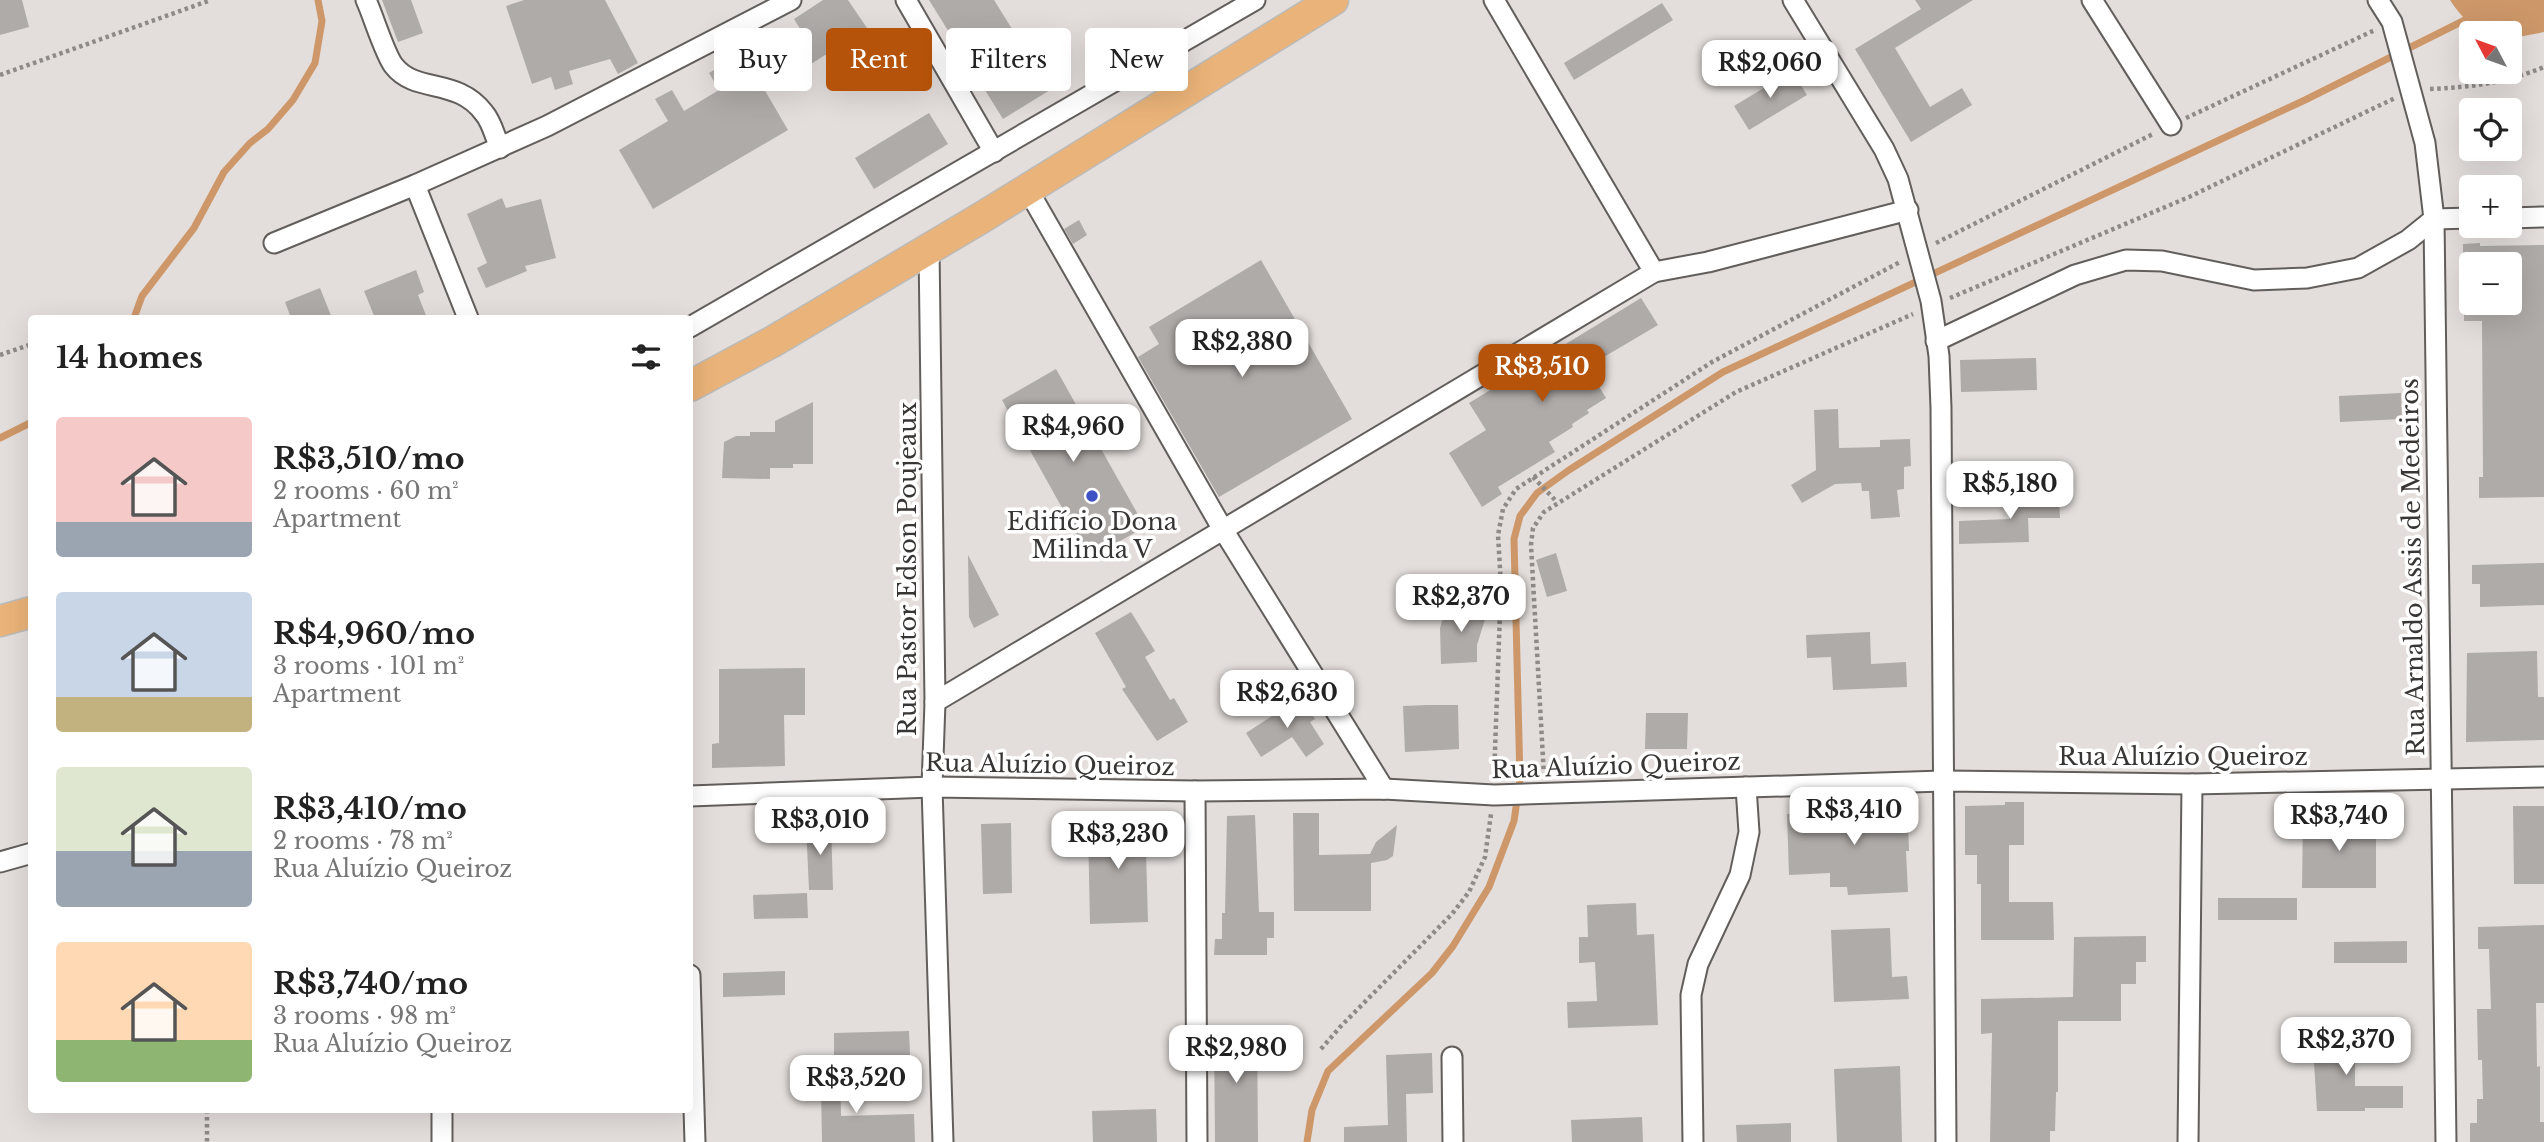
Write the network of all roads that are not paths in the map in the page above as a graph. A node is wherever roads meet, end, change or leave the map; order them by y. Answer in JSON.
{"nodes":[{"id":1,"x":366,"y":0,"type":"edge"},
{"id":2,"x":791,"y":0,"type":"edge"},
{"id":3,"x":906,"y":0,"type":"edge"},
{"id":4,"x":1255,"y":0,"type":"edge"},
{"id":5,"x":1333,"y":0,"type":"edge"},
{"id":6,"x":1494,"y":0,"type":"edge"},
{"id":7,"x":1793,"y":0,"type":"edge"},
{"id":8,"x":2092,"y":0,"type":"edge"},
{"id":9,"x":2378,"y":0,"type":"edge"},
{"id":10,"x":2171,"y":125,"type":"road end"},
{"id":11,"x":500,"y":148,"type":"junction"},
{"id":12,"x":994,"y":152,"type":"junction"},
{"id":13,"x":415,"y":185,"type":"junction"},
{"id":14,"x":1028,"y":190,"type":"junction"},
{"id":15,"x":1908,"y":210,"type":"junction"},
{"id":16,"x":2459,"y":218,"type":"edge"},
{"id":17,"x":2522,"y":218,"type":"edge"},
{"id":18,"x":2544,"y":218,"type":"edge"},
{"id":19,"x":2434,"y":219,"type":"junction"},
{"id":20,"x":274,"y":243,"type":"dead end"},
{"id":21,"x":929,"y":248,"type":"junction"},
{"id":22,"x":1654,"y":272,"type":"junction"},
{"id":23,"x":467,"y":315,"type":"edge"},
{"id":24,"x":693,"y":325,"type":"edge"},
{"id":25,"x":1936,"y":341,"type":"junction"},
{"id":26,"x":693,"y":384,"type":"edge"},
{"id":27,"x":1222,"y":528,"type":"junction"},
{"id":28,"x":28,"y":613,"type":"edge"},
{"id":29,"x":0,"y":621,"type":"edge"},
{"id":30,"x":935,"y":702,"type":"junction"},
{"id":31,"x":2440,"y":777,"type":"junction"},
{"id":32,"x":2544,"y":777,"type":"edge"},
{"id":33,"x":1942,"y":781,"type":"junction"},
{"id":34,"x":2192,"y":784,"type":"junction"},
{"id":35,"x":932,"y":787,"type":"junction"},
{"id":36,"x":1746,"y":787,"type":"junction"},
{"id":37,"x":1384,"y":789,"type":"junction"},
{"id":38,"x":1195,"y":791,"type":"junction"},
{"id":39,"x":693,"y":796,"type":"edge"},
{"id":40,"x":28,"y":854,"type":"edge"},
{"id":41,"x":0,"y":862,"type":"edge"},
{"id":42,"x":1452,"y":1057,"type":"dead end"},
{"id":43,"x":693,"y":1075,"type":"edge"},
{"id":44,"x":442,"y":1113,"type":"edge"},
{"id":45,"x":442,"y":1142,"type":"edge"},
{"id":46,"x":695,"y":1142,"type":"edge"},
{"id":47,"x":943,"y":1142,"type":"edge"},
{"id":48,"x":1197,"y":1142,"type":"edge"},
{"id":49,"x":1454,"y":1142,"type":"edge"},
{"id":50,"x":1693,"y":1142,"type":"edge"},
{"id":51,"x":1946,"y":1142,"type":"edge"},
{"id":52,"x":2188,"y":1142,"type":"edge"},
{"id":53,"x":2446,"y":1142,"type":"edge"}],
"edges":[{"from":1,"to":11,"type":"street"},
{"from":2,"to":11,"type":"street"},
{"from":3,"to":12,"type":"street"},
{"from":4,"to":12,"type":"street"},
{"from":5,"to":14,"type":"main road"},
{"from":6,"to":22,"type":"street"},
{"from":7,"to":15,"type":"street"},
{"from":8,"to":10,"type":"street"},
{"from":9,"to":19,"type":"street","name":"Rua Arnaldo Assis de Medeiros"},
{"from":11,"to":13,"type":"street"},
{"from":12,"to":24,"type":"street"},
{"from":13,"to":20,"type":"street"},
{"from":13,"to":23,"type":"street"},
{"from":14,"to":21,"type":"main road"},
{"from":14,"to":27,"type":"street"},
{"from":15,"to":22,"type":"street"},
{"from":15,"to":25,"type":"street"},
{"from":16,"to":19,"type":"street"},
{"from":17,"to":18,"type":"street"},
{"from":19,"to":25,"type":"street"},
{"from":19,"to":31,"type":"street","name":"Rua Arnaldo Assis de Medeiros"},
{"from":21,"to":26,"type":"main road"},
{"from":21,"to":30,"type":"street","name":"Rua Pastor Edson Poujeaux"},
{"from":22,"to":27,"type":"street"},
{"from":25,"to":33,"type":"street"},
{"from":27,"to":30,"type":"street"},
{"from":27,"to":37,"type":"street"},
{"from":28,"to":29,"type":"main road"},
{"from":30,"to":35,"type":"street","name":"Rua Pastor Edson Poujeaux"},
{"from":31,"to":32,"type":"street","name":"Rua Aluízio Queiroz"},
{"from":31,"to":34,"type":"street","name":"Rua Aluízio Queiroz"},
{"from":31,"to":53,"type":"street","name":"Rua Arnaldo Assis de Medeiros"},
{"from":33,"to":34,"type":"street","name":"Rua Aluízio Queiroz"},
{"from":33,"to":36,"type":"street","name":"Rua Aluízio Queiroz"},
{"from":33,"to":51,"type":"street"},
{"from":34,"to":52,"type":"street"},
{"from":35,"to":38,"type":"street","name":"Rua Aluízio Queiroz"},
{"from":35,"to":39,"type":"street","name":"Rua Aluízio Queiroz"},
{"from":35,"to":47,"type":"street","name":"Rua Pastor Edson Poujeaux"},
{"from":36,"to":37,"type":"street","name":"Rua Aluízio Queiroz"},
{"from":36,"to":50,"type":"street"},
{"from":37,"to":38,"type":"street","name":"Rua Aluízio Queiroz"},
{"from":38,"to":48,"type":"street"},
{"from":40,"to":41,"type":"street"},
{"from":42,"to":49,"type":"street"},
{"from":43,"to":46,"type":"street"},
{"from":44,"to":45,"type":"street"}]}
